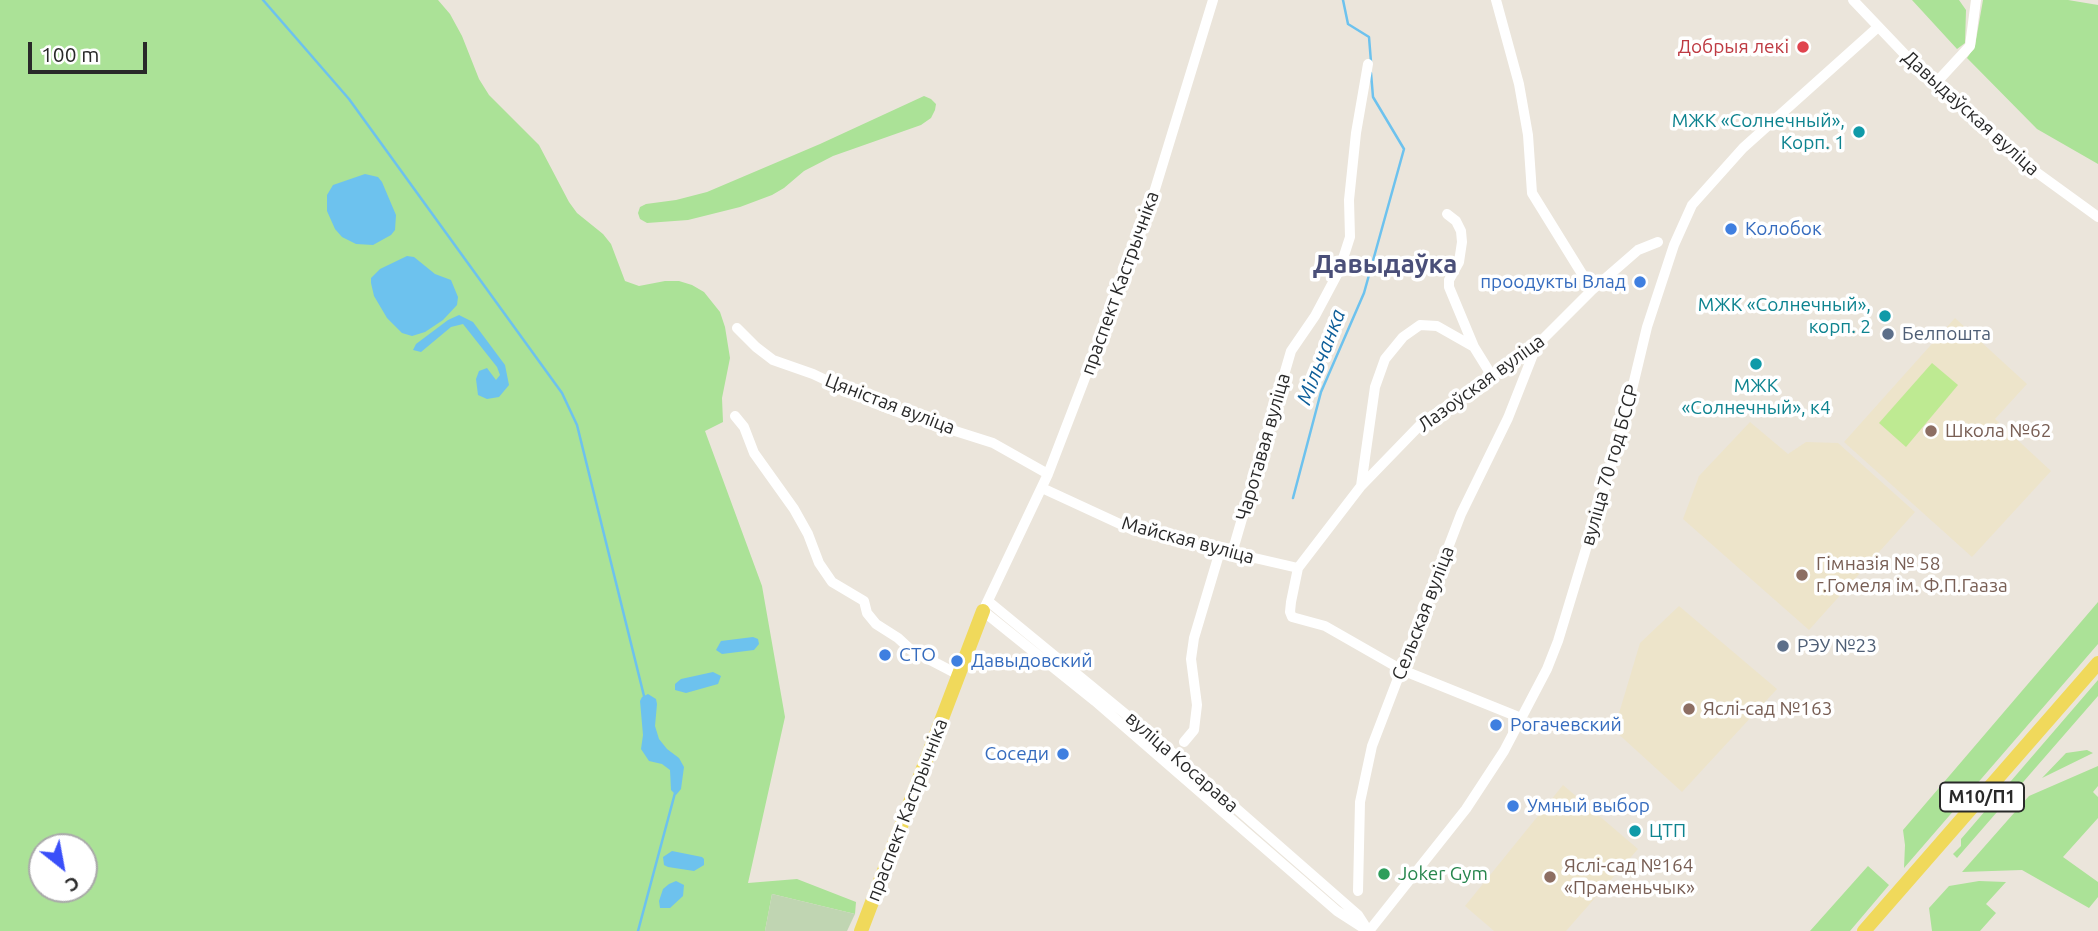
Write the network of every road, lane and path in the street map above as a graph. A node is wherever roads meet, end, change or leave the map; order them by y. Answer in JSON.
{"nodes":[{"id":1,"x":1213,"y":0,"type":"edge"},
{"id":2,"x":1496,"y":0,"type":"edge"},
{"id":3,"x":1853,"y":0,"type":"edge"},
{"id":4,"x":1976,"y":0,"type":"edge"},
{"id":5,"x":1878,"y":27,"type":"junction"},
{"id":6,"x":1368,"y":64,"type":"dead end"},
{"id":7,"x":1934,"y":85,"type":"junction"},
{"id":8,"x":1447,"y":214,"type":"dead end"},
{"id":9,"x":2098,"y":217,"type":"edge"},
{"id":10,"x":1658,"y":242,"type":"dead end"},
{"id":11,"x":1592,"y":290,"type":"junction"},
{"id":12,"x":737,"y":328,"type":"dead end"},
{"id":13,"x":1536,"y":346,"type":"junction"},
{"id":14,"x":1474,"y":347,"type":"junction"},
{"id":15,"x":1492,"y":376,"type":"junction"},
{"id":16,"x":735,"y":416,"type":"dead end"},
{"id":17,"x":1048,"y":474,"type":"junction"},
{"id":18,"x":1361,"y":486,"type":"junction"},
{"id":19,"x":1041,"y":488,"type":"junction"},
{"id":20,"x":1220,"y":551,"type":"junction"},
{"id":21,"x":1232,"y":553,"type":"junction"},
{"id":22,"x":1298,"y":568,"type":"junction"},
{"id":23,"x":986,"y":606,"type":"junction"},
{"id":24,"x":2098,"y":663,"type":"edge"},
{"id":25,"x":1402,"y":670,"type":"junction"},
{"id":26,"x":959,"y":675,"type":"junction"},
{"id":27,"x":1521,"y":718,"type":"junction"},
{"id":28,"x":1184,"y":742,"type":"dead end"},
{"id":29,"x":1358,"y":891,"type":"dead end"},
{"id":30,"x":861,"y":931,"type":"edge"},
{"id":31,"x":1369,"y":931,"type":"edge"},
{"id":32,"x":1864,"y":931,"type":"edge"}],
"edges":[{"from":1,"to":17,"type":"street","name":"праспект Кастрычніка"},
{"from":2,"to":11,"type":"street"},
{"from":3,"to":5,"type":"street","name":"Давыдаўская вуліца"},
{"from":4,"to":7,"type":"street"},
{"from":5,"to":7,"type":"street","name":"Давыдаўская вуліца"},
{"from":5,"to":27,"type":"street","name":"вуліца 70 год БССР"},
{"from":6,"to":21,"type":"street","name":"Чаротавая вуліца"},
{"from":7,"to":9,"type":"street","name":"Давыдаўская вуліца"},
{"from":8,"to":14,"type":"street"},
{"from":10,"to":11,"type":"street","name":"Лазоўская вуліца"},
{"from":11,"to":13,"type":"street","name":"Лазоўская вуліца"},
{"from":12,"to":17,"type":"street","name":"Цяністая вуліца"},
{"from":13,"to":15,"type":"street","name":"Лазоўская вуліца"},
{"from":13,"to":25,"type":"street","name":"Сельская вуліца"},
{"from":14,"to":15,"type":"street"},
{"from":14,"to":18,"type":"street"},
{"from":15,"to":18,"type":"street","name":"Лазоўская вуліца"},
{"from":16,"to":26,"type":"street"},
{"from":17,"to":19,"type":"street","name":"праспект Кастрычніка"},
{"from":18,"to":22,"type":"street","name":"Лазоўская вуліца"},
{"from":19,"to":20,"type":"street","name":"Майская вуліца"},
{"from":19,"to":23,"type":"street","name":"праспект Кастрычніка"},
{"from":20,"to":21,"type":"street","name":"Майская вуліца"},
{"from":20,"to":28,"type":"street"},
{"from":21,"to":22,"type":"street","name":"Майская вуліца"},
{"from":22,"to":25,"type":"street","name":"Лазоўская вуліца"},
{"from":23,"to":26,"type":"main road","name":"праспект Кастрычніка"},
{"from":23,"to":31,"type":"street","name":"вуліца Косарава"},
{"from":24,"to":32,"type":"main road","number":"М10/П1"},
{"from":25,"to":27,"type":"street"},
{"from":25,"to":29,"type":"street","name":"Сельская вуліца"},
{"from":26,"to":30,"type":"main road","name":"праспект Кастрычніка"},
{"from":27,"to":31,"type":"street","name":"вуліца 70 год БССР"}]}
